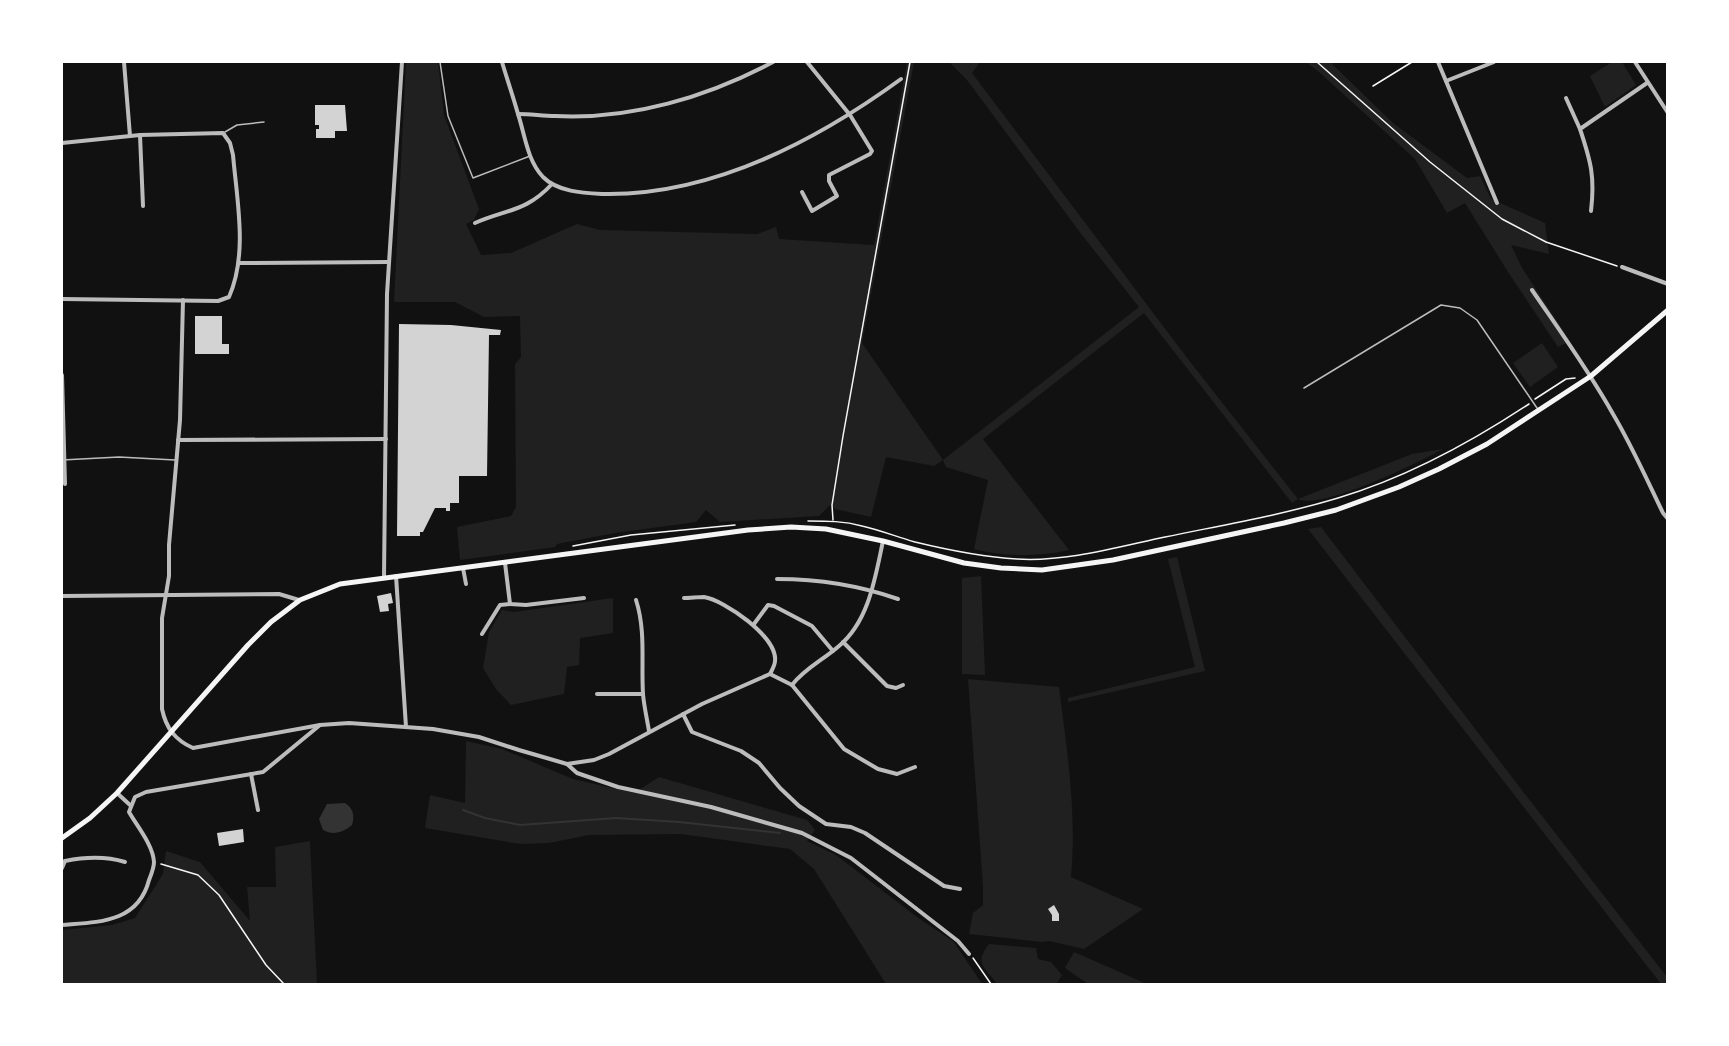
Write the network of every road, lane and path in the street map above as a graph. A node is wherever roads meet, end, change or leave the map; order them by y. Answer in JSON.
{"nodes":[{"id":1,"x":124,"y":62,"type":"edge"},
{"id":2,"x":402,"y":62,"type":"edge"},
{"id":3,"x":440,"y":62,"type":"edge"},
{"id":4,"x":502,"y":62,"type":"edge"},
{"id":5,"x":773,"y":62,"type":"edge"},
{"id":6,"x":807,"y":62,"type":"edge"},
{"id":7,"x":910,"y":62,"type":"edge"},
{"id":8,"x":1317,"y":62,"type":"edge"},
{"id":9,"x":1412,"y":62,"type":"edge"},
{"id":10,"x":1438,"y":62,"type":"edge"},
{"id":11,"x":1494,"y":62,"type":"edge"},
{"id":12,"x":1635,"y":62,"type":"edge"},
{"id":13,"x":901,"y":79,"type":"dead end"},
{"id":14,"x":1446,"y":81,"type":"junction"},
{"id":15,"x":1647,"y":83,"type":"junction"},
{"id":16,"x":1373,"y":86,"type":"dead end"},
{"id":17,"x":1566,"y":98,"type":"dead end"},
{"id":18,"x":1668,"y":113,"type":"edge"},
{"id":19,"x":518,"y":114,"type":"junction"},
{"id":20,"x":850,"y":115,"type":"junction"},
{"id":21,"x":264,"y":122,"type":"dead end"},
{"id":22,"x":1580,"y":129,"type":"junction"},
{"id":23,"x":223,"y":133,"type":"junction"},
{"id":24,"x":140,"y":135,"type":"junction"},
{"id":25,"x":130,"y":136,"type":"junction"},
{"id":26,"x":62,"y":143,"type":"edge"},
{"id":27,"x":530,"y":156,"type":"junction"},
{"id":28,"x":552,"y":184,"type":"junction"},
{"id":29,"x":802,"y":192,"type":"dead end"},
{"id":30,"x":1497,"y":203,"type":"dead end"},
{"id":31,"x":143,"y":206,"type":"dead end"},
{"id":32,"x":1591,"y":211,"type":"dead end"},
{"id":33,"x":475,"y":223,"type":"dead end"},
{"id":34,"x":389,"y":262,"type":"junction"},
{"id":35,"x":239,"y":263,"type":"junction"},
{"id":36,"x":1622,"y":267,"type":"joint"},
{"id":37,"x":1668,"y":284,"type":"edge"},
{"id":38,"x":1532,"y":290,"type":"dead end"},
{"id":39,"x":62,"y":299,"type":"edge"},
{"id":40,"x":183,"y":300,"type":"junction"},
{"id":41,"x":1668,"y":310,"type":"edge"},
{"id":42,"x":62,"y":375,"type":"edge"},
{"id":43,"x":1591,"y":376,"type":"junction"},
{"id":44,"x":1304,"y":388,"type":"dead end"},
{"id":45,"x":1532,"y":401,"type":"junction"},
{"id":46,"x":1539,"y":411,"type":"junction"},
{"id":47,"x":386,"y":439,"type":"junction"},
{"id":48,"x":178,"y":440,"type":"junction"},
{"id":49,"x":63,"y":459,"type":"edge"},
{"id":50,"x":176,"y":460,"type":"junction"},
{"id":51,"x":65,"y":484,"type":"dead end"},
{"id":52,"x":1668,"y":519,"type":"edge"},
{"id":53,"x":826,"y":521,"type":"dead end"},
{"id":54,"x":833,"y":521,"type":"junction"},
{"id":55,"x":883,"y":541,"type":"junction"},
{"id":56,"x":505,"y":563,"type":"junction"},
{"id":57,"x":463,"y":568,"type":"junction"},
{"id":58,"x":396,"y":576,"type":"junction"},
{"id":59,"x":384,"y":578,"type":"junction"},
{"id":60,"x":777,"y":579,"type":"dead end"},
{"id":61,"x":466,"y":584,"type":"dead end"},
{"id":62,"x":872,"y":590,"type":"junction"},
{"id":63,"x":166,"y":594,"type":"junction"},
{"id":64,"x":62,"y":596,"type":"edge"},
{"id":65,"x":584,"y":598,"type":"dead end"},
{"id":66,"x":684,"y":598,"type":"dead end"},
{"id":67,"x":898,"y":599,"type":"dead end"},
{"id":68,"x":300,"y":600,"type":"junction"},
{"id":69,"x":636,"y":600,"type":"dead end"},
{"id":70,"x":510,"y":604,"type":"junction"},
{"id":71,"x":754,"y":624,"type":"junction"},
{"id":72,"x":482,"y":634,"type":"dead end"},
{"id":73,"x":843,"y":642,"type":"junction"},
{"id":74,"x":833,"y":651,"type":"junction"},
{"id":75,"x":770,"y":674,"type":"junction"},
{"id":76,"x":792,"y":685,"type":"junction"},
{"id":77,"x":903,"y":685,"type":"dead end"},
{"id":78,"x":597,"y":694,"type":"dead end"},
{"id":79,"x":643,"y":694,"type":"junction"},
{"id":80,"x":683,"y":714,"type":"junction"},
{"id":81,"x":320,"y":725,"type":"junction"},
{"id":82,"x":406,"y":727,"type":"junction"},
{"id":83,"x":649,"y":731,"type":"junction"},
{"id":84,"x":171,"y":733,"type":"junction"},
{"id":85,"x":567,"y":764,"type":"junction"},
{"id":86,"x":915,"y":767,"type":"dead end"},
{"id":87,"x":251,"y":774,"type":"junction"},
{"id":88,"x":117,"y":793,"type":"junction"},
{"id":89,"x":130,"y":805,"type":"junction"},
{"id":90,"x":258,"y":810,"type":"dead end"},
{"id":91,"x":62,"y":838,"type":"edge"},
{"id":92,"x":63,"y":860,"type":"edge"},
{"id":93,"x":125,"y":862,"type":"dead end"},
{"id":94,"x":154,"y":863,"type":"junction"},
{"id":95,"x":62,"y":868,"type":"edge"},
{"id":96,"x":960,"y":889,"type":"dead end"},
{"id":97,"x":62,"y":925,"type":"edge"},
{"id":98,"x":969,"y":954,"type":"joint"},
{"id":99,"x":284,"y":984,"type":"edge"},
{"id":100,"x":991,"y":984,"type":"edge"}],
"edges":[{"from":1,"to":25,"type":"street"},
{"from":2,"to":34,"type":"street"},
{"from":3,"to":27,"type":"lane"},
{"from":4,"to":19,"type":"street"},
{"from":5,"to":19,"type":"street"},
{"from":6,"to":20,"type":"street"},
{"from":7,"to":54,"type":"path"},
{"from":8,"to":36,"type":"path"},
{"from":9,"to":16,"type":"path"},
{"from":10,"to":14,"type":"street"},
{"from":11,"to":14,"type":"street"},
{"from":12,"to":15,"type":"street"},
{"from":13,"to":20,"type":"street"},
{"from":14,"to":30,"type":"street"},
{"from":15,"to":18,"type":"street"},
{"from":15,"to":22,"type":"street"},
{"from":17,"to":22,"type":"street"},
{"from":19,"to":27,"type":"street"},
{"from":20,"to":28,"type":"street"},
{"from":20,"to":29,"type":"street"},
{"from":21,"to":23,"type":"lane"},
{"from":22,"to":32,"type":"street"},
{"from":23,"to":24,"type":"street"},
{"from":23,"to":35,"type":"street"},
{"from":24,"to":25,"type":"street"},
{"from":24,"to":31,"type":"street"},
{"from":25,"to":26,"type":"street"},
{"from":27,"to":28,"type":"street"},
{"from":28,"to":33,"type":"street"},
{"from":34,"to":35,"type":"street"},
{"from":34,"to":47,"type":"street"},
{"from":35,"to":40,"type":"street"},
{"from":36,"to":37,"type":"street"},
{"from":38,"to":43,"type":"street"},
{"from":39,"to":40,"type":"street"},
{"from":40,"to":48,"type":"street"},
{"from":41,"to":43,"type":"main road"},
{"from":42,"to":49,"type":"street"},
{"from":43,"to":45,"type":"path"},
{"from":43,"to":46,"type":"main road"},
{"from":43,"to":52,"type":"street"},
{"from":44,"to":45,"type":"lane"},
{"from":45,"to":46,"type":"lane"},
{"from":45,"to":54,"type":"path"},
{"from":46,"to":55,"type":"main road"},
{"from":47,"to":48,"type":"street"},
{"from":47,"to":59,"type":"street"},
{"from":48,"to":50,"type":"street"},
{"from":49,"to":50,"type":"lane"},
{"from":49,"to":51,"type":"street"},
{"from":50,"to":63,"type":"street"},
{"from":53,"to":54,"type":"path"},
{"from":55,"to":56,"type":"main road"},
{"from":55,"to":62,"type":"street"},
{"from":56,"to":57,"type":"main road"},
{"from":56,"to":70,"type":"street"},
{"from":57,"to":58,"type":"main road"},
{"from":57,"to":61,"type":"street"},
{"from":58,"to":59,"type":"main road"},
{"from":58,"to":82,"type":"street"},
{"from":59,"to":68,"type":"main road"},
{"from":60,"to":62,"type":"street"},
{"from":62,"to":67,"type":"street"},
{"from":62,"to":73,"type":"street"},
{"from":63,"to":64,"type":"street"},
{"from":63,"to":68,"type":"street"},
{"from":63,"to":84,"type":"street"},
{"from":65,"to":70,"type":"street"},
{"from":66,"to":71,"type":"street"},
{"from":68,"to":84,"type":"main road"},
{"from":69,"to":79,"type":"street"},
{"from":70,"to":72,"type":"street"},
{"from":71,"to":74,"type":"street"},
{"from":71,"to":75,"type":"street"},
{"from":73,"to":74,"type":"street"},
{"from":73,"to":77,"type":"street"},
{"from":74,"to":76,"type":"street"},
{"from":75,"to":76,"type":"street"},
{"from":75,"to":80,"type":"street"},
{"from":76,"to":86,"type":"street"},
{"from":78,"to":79,"type":"street"},
{"from":79,"to":83,"type":"street"},
{"from":80,"to":83,"type":"street"},
{"from":80,"to":96,"type":"street"},
{"from":81,"to":82,"type":"street"},
{"from":81,"to":84,"type":"street"},
{"from":81,"to":87,"type":"street"},
{"from":82,"to":85,"type":"street"},
{"from":83,"to":85,"type":"street"},
{"from":84,"to":88,"type":"main road"},
{"from":85,"to":98,"type":"street"},
{"from":87,"to":89,"type":"street"},
{"from":87,"to":90,"type":"street"},
{"from":88,"to":89,"type":"street"},
{"from":88,"to":91,"type":"main road"},
{"from":89,"to":94,"type":"street"},
{"from":92,"to":93,"type":"street"},
{"from":92,"to":95,"type":"street"},
{"from":94,"to":97,"type":"street"},
{"from":94,"to":99,"type":"path"},
{"from":98,"to":100,"type":"path"}]}
